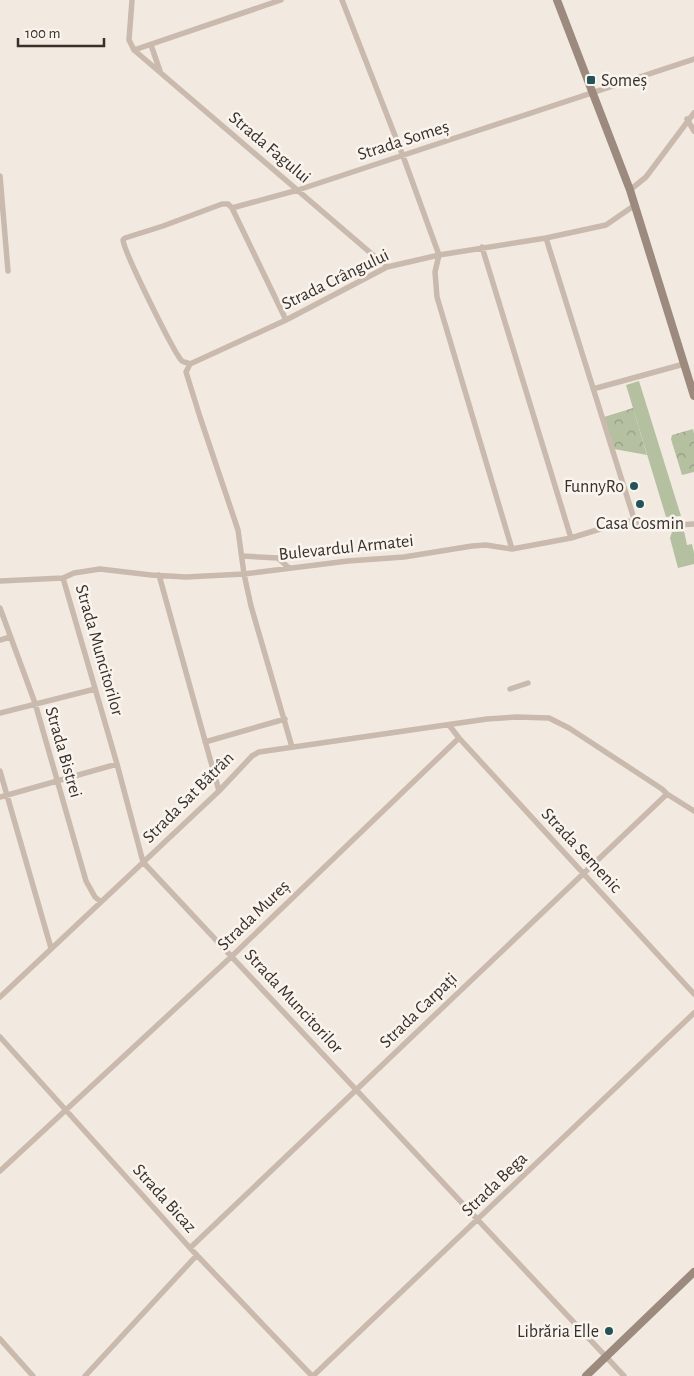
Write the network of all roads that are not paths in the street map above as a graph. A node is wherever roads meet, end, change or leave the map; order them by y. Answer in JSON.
{"nodes":[{"id":1,"x":132,"y":0,"type":"edge"},
{"id":2,"x":281,"y":0,"type":"edge"},
{"id":3,"x":342,"y":0,"type":"edge"},
{"id":4,"x":557,"y":0,"type":"edge"},
{"id":5,"x":151,"y":45,"type":"junction"},
{"id":6,"x":134,"y":50,"type":"junction"},
{"id":7,"x":694,"y":59,"type":"edge"},
{"id":8,"x":161,"y":73,"type":"junction"},
{"id":9,"x":592,"y":92,"type":"junction"},
{"id":10,"x":694,"y":112,"type":"edge"},
{"id":11,"x":688,"y":119,"type":"junction"},
{"id":12,"x":694,"y":131,"type":"edge"},
{"id":13,"x":403,"y":156,"type":"junction"},
{"id":14,"x":0,"y":176,"type":"edge"},
{"id":15,"x":298,"y":190,"type":"junction"},
{"id":16,"x":630,"y":190,"type":"junction"},
{"id":17,"x":635,"y":205,"type":"junction"},
{"id":18,"x":232,"y":208,"type":"junction"},
{"id":19,"x":546,"y":238,"type":"junction"},
{"id":20,"x":482,"y":248,"type":"junction"},
{"id":21,"x":439,"y":255,"type":"junction"},
{"id":22,"x":387,"y":266,"type":"junction"},
{"id":23,"x":8,"y":271,"type":"dead end"},
{"id":24,"x":286,"y":320,"type":"junction"},
{"id":25,"x":190,"y":364,"type":"junction"},
{"id":26,"x":684,"y":364,"type":"junction"},
{"id":27,"x":593,"y":389,"type":"junction"},
{"id":28,"x":694,"y":396,"type":"edge"},
{"id":29,"x":634,"y":522,"type":"junction"},
{"id":30,"x":694,"y":524,"type":"edge"},
{"id":31,"x":571,"y":538,"type":"junction"},
{"id":32,"x":512,"y":549,"type":"junction"},
{"id":33,"x":242,"y":556,"type":"junction"},
{"id":34,"x":289,"y":568,"type":"junction"},
{"id":35,"x":244,"y":574,"type":"junction"},
{"id":36,"x":159,"y":575,"type":"junction"},
{"id":37,"x":63,"y":578,"type":"junction"},
{"id":38,"x":0,"y":581,"type":"edge"},
{"id":39,"x":0,"y":608,"type":"edge"},
{"id":40,"x":10,"y":637,"type":"junction"},
{"id":41,"x":0,"y":640,"type":"edge"},
{"id":42,"x":528,"y":683,"type":"dead end"},
{"id":43,"x":95,"y":689,"type":"junction"},
{"id":44,"x":510,"y":689,"type":"dead end"},
{"id":45,"x":35,"y":703,"type":"junction"},
{"id":46,"x":0,"y":713,"type":"edge"},
{"id":47,"x":285,"y":718,"type":"junction"},
{"id":48,"x":449,"y":726,"type":"junction"},
{"id":49,"x":459,"y":738,"type":"junction"},
{"id":50,"x":205,"y":742,"type":"junction"},
{"id":51,"x":292,"y":747,"type":"junction"},
{"id":52,"x":118,"y":764,"type":"junction"},
{"id":53,"x":0,"y":771,"type":"edge"},
{"id":54,"x":57,"y":782,"type":"junction"},
{"id":55,"x":219,"y":791,"type":"junction"},
{"id":56,"x":667,"y":794,"type":"junction"},
{"id":57,"x":7,"y":795,"type":"junction"},
{"id":58,"x":0,"y":797,"type":"edge"},
{"id":59,"x":694,"y":811,"type":"edge"},
{"id":60,"x":143,"y":862,"type":"junction"},
{"id":61,"x":583,"y":872,"type":"junction"},
{"id":62,"x":101,"y":902,"type":"junction"},
{"id":63,"x":51,"y":948,"type":"junction"},
{"id":64,"x":231,"y":957,"type":"junction"},
{"id":65,"x":694,"y":994,"type":"edge"},
{"id":66,"x":0,"y":997,"type":"edge"},
{"id":67,"x":694,"y":1013,"type":"edge"},
{"id":68,"x":0,"y":1037,"type":"edge"},
{"id":69,"x":356,"y":1089,"type":"junction"},
{"id":70,"x":65,"y":1111,"type":"junction"},
{"id":71,"x":0,"y":1171,"type":"edge"},
{"id":72,"x":478,"y":1220,"type":"junction"},
{"id":73,"x":190,"y":1248,"type":"junction"},
{"id":74,"x":197,"y":1255,"type":"junction"},
{"id":75,"x":694,"y":1272,"type":"edge"},
{"id":76,"x":0,"y":1339,"type":"edge"},
{"id":77,"x":606,"y":1357,"type":"junction"},
{"id":78,"x":33,"y":1376,"type":"edge"},
{"id":79,"x":85,"y":1376,"type":"edge"},
{"id":80,"x":312,"y":1376,"type":"edge"},
{"id":81,"x":586,"y":1376,"type":"edge"},
{"id":82,"x":624,"y":1376,"type":"edge"}],
"edges":[{"from":1,"to":6,"type":"street"},
{"from":2,"to":5,"type":"street"},
{"from":3,"to":13,"type":"street"},
{"from":4,"to":9,"type":"street"},
{"from":5,"to":6,"type":"street"},
{"from":5,"to":8,"type":"street"},
{"from":6,"to":8,"type":"street","name":"Strada Fagului"},
{"from":7,"to":9,"type":"street","name":"Strada Someș"},
{"from":8,"to":15,"type":"street","name":"Strada Fagului"},
{"from":9,"to":13,"type":"street","name":"Strada Someș"},
{"from":9,"to":16,"type":"street"},
{"from":10,"to":11,"type":"street"},
{"from":11,"to":12,"type":"street"},
{"from":11,"to":16,"type":"street"},
{"from":13,"to":15,"type":"street","name":"Strada Someș"},
{"from":13,"to":21,"type":"street"},
{"from":14,"to":23,"type":"street"},
{"from":15,"to":18,"type":"street","name":"Strada Someș"},
{"from":15,"to":22,"type":"street","name":"Strada Fagului"},
{"from":16,"to":17,"type":"street"},
{"from":17,"to":19,"type":"street","name":"Strada Crângului"},
{"from":17,"to":26,"type":"street"},
{"from":18,"to":24,"type":"street"},
{"from":18,"to":25,"type":"street","name":"Strada Someș"},
{"from":19,"to":20,"type":"street","name":"Strada Crângului"},
{"from":19,"to":27,"type":"street"},
{"from":20,"to":21,"type":"street","name":"Strada Crângului"},
{"from":20,"to":31,"type":"street"},
{"from":21,"to":22,"type":"street","name":"Strada Crângului"},
{"from":21,"to":32,"type":"street"},
{"from":22,"to":24,"type":"street","name":"Strada Crângului"},
{"from":24,"to":25,"type":"street","name":"Strada Crângului"},
{"from":25,"to":33,"type":"street"},
{"from":26,"to":27,"type":"street"},
{"from":26,"to":28,"type":"street"},
{"from":27,"to":29,"type":"street"},
{"from":29,"to":30,"type":"street","name":"Bulevardul Armatei"},
{"from":29,"to":31,"type":"street","name":"Bulevardul Armatei"},
{"from":31,"to":32,"type":"street","name":"Bulevardul Armatei"},
{"from":32,"to":34,"type":"street","name":"Bulevardul Armatei"},
{"from":33,"to":34,"type":"street"},
{"from":33,"to":35,"type":"street"},
{"from":34,"to":35,"type":"street","name":"Bulevardul Armatei"},
{"from":35,"to":36,"type":"street","name":"Bulevardul Armatei"},
{"from":35,"to":47,"type":"street"},
{"from":36,"to":37,"type":"street","name":"Bulevardul Armatei"},
{"from":36,"to":50,"type":"street"},
{"from":37,"to":38,"type":"street","name":"Bulevardul Armatei"},
{"from":37,"to":43,"type":"street","name":"Strada Muncitorilor"},
{"from":39,"to":40,"type":"street","name":"Strada Bistrei"},
{"from":40,"to":41,"type":"street"},
{"from":40,"to":45,"type":"street","name":"Strada Bistrei"},
{"from":42,"to":44,"type":"street"},
{"from":43,"to":45,"type":"street"},
{"from":43,"to":52,"type":"street","name":"Strada Muncitorilor"},
{"from":45,"to":46,"type":"street"},
{"from":45,"to":54,"type":"street","name":"Strada Bistrei"},
{"from":47,"to":50,"type":"street"},
{"from":47,"to":51,"type":"street"},
{"from":48,"to":49,"type":"street","name":"Strada Semenic"},
{"from":48,"to":51,"type":"street","name":"Strada Sat Bătrân"},
{"from":48,"to":56,"type":"street","name":"Strada Sat Bătrân"},
{"from":49,"to":61,"type":"street","name":"Strada Semenic"},
{"from":49,"to":64,"type":"street","name":"Strada Mureș"},
{"from":50,"to":55,"type":"street"},
{"from":51,"to":55,"type":"street","name":"Strada Sat Bătrân"},
{"from":52,"to":54,"type":"street"},
{"from":52,"to":60,"type":"street","name":"Strada Muncitorilor"},
{"from":53,"to":57,"type":"street"},
{"from":54,"to":57,"type":"street"},
{"from":54,"to":62,"type":"street","name":"Strada Bistrei"},
{"from":55,"to":60,"type":"street","name":"Strada Sat Bătrân"},
{"from":56,"to":59,"type":"street","name":"Strada Sat Bătrân"},
{"from":56,"to":61,"type":"street","name":"Strada Carpați"},
{"from":57,"to":58,"type":"street"},
{"from":57,"to":63,"type":"street"},
{"from":60,"to":62,"type":"street","name":"Strada Sat Bătrân"},
{"from":60,"to":64,"type":"street","name":"Strada Muncitorilor"},
{"from":61,"to":65,"type":"street","name":"Strada Semenic"},
{"from":61,"to":69,"type":"street","name":"Strada Carpați"},
{"from":62,"to":63,"type":"street","name":"Strada Sat Bătrân"},
{"from":63,"to":66,"type":"street","name":"Strada Sat Bătrân"},
{"from":64,"to":69,"type":"street","name":"Strada Muncitorilor"},
{"from":64,"to":70,"type":"street","name":"Strada Mureș"},
{"from":67,"to":72,"type":"street","name":"Strada Bega"},
{"from":68,"to":70,"type":"street","name":"Strada Bicaz"},
{"from":69,"to":72,"type":"street","name":"Strada Muncitorilor"},
{"from":69,"to":73,"type":"street","name":"Strada Carpați"},
{"from":70,"to":71,"type":"street","name":"Strada Mureș"},
{"from":70,"to":73,"type":"street","name":"Strada Bicaz"},
{"from":72,"to":77,"type":"street","name":"Strada Muncitorilor"},
{"from":72,"to":80,"type":"street","name":"Strada Bega"},
{"from":73,"to":74,"type":"street","name":"Strada Bicaz"},
{"from":74,"to":79,"type":"street"},
{"from":74,"to":80,"type":"street","name":"Strada Bicaz"},
{"from":75,"to":77,"type":"street"},
{"from":76,"to":78,"type":"street"},
{"from":77,"to":81,"type":"street"},
{"from":77,"to":82,"type":"street","name":"Strada Muncitorilor"}]}
